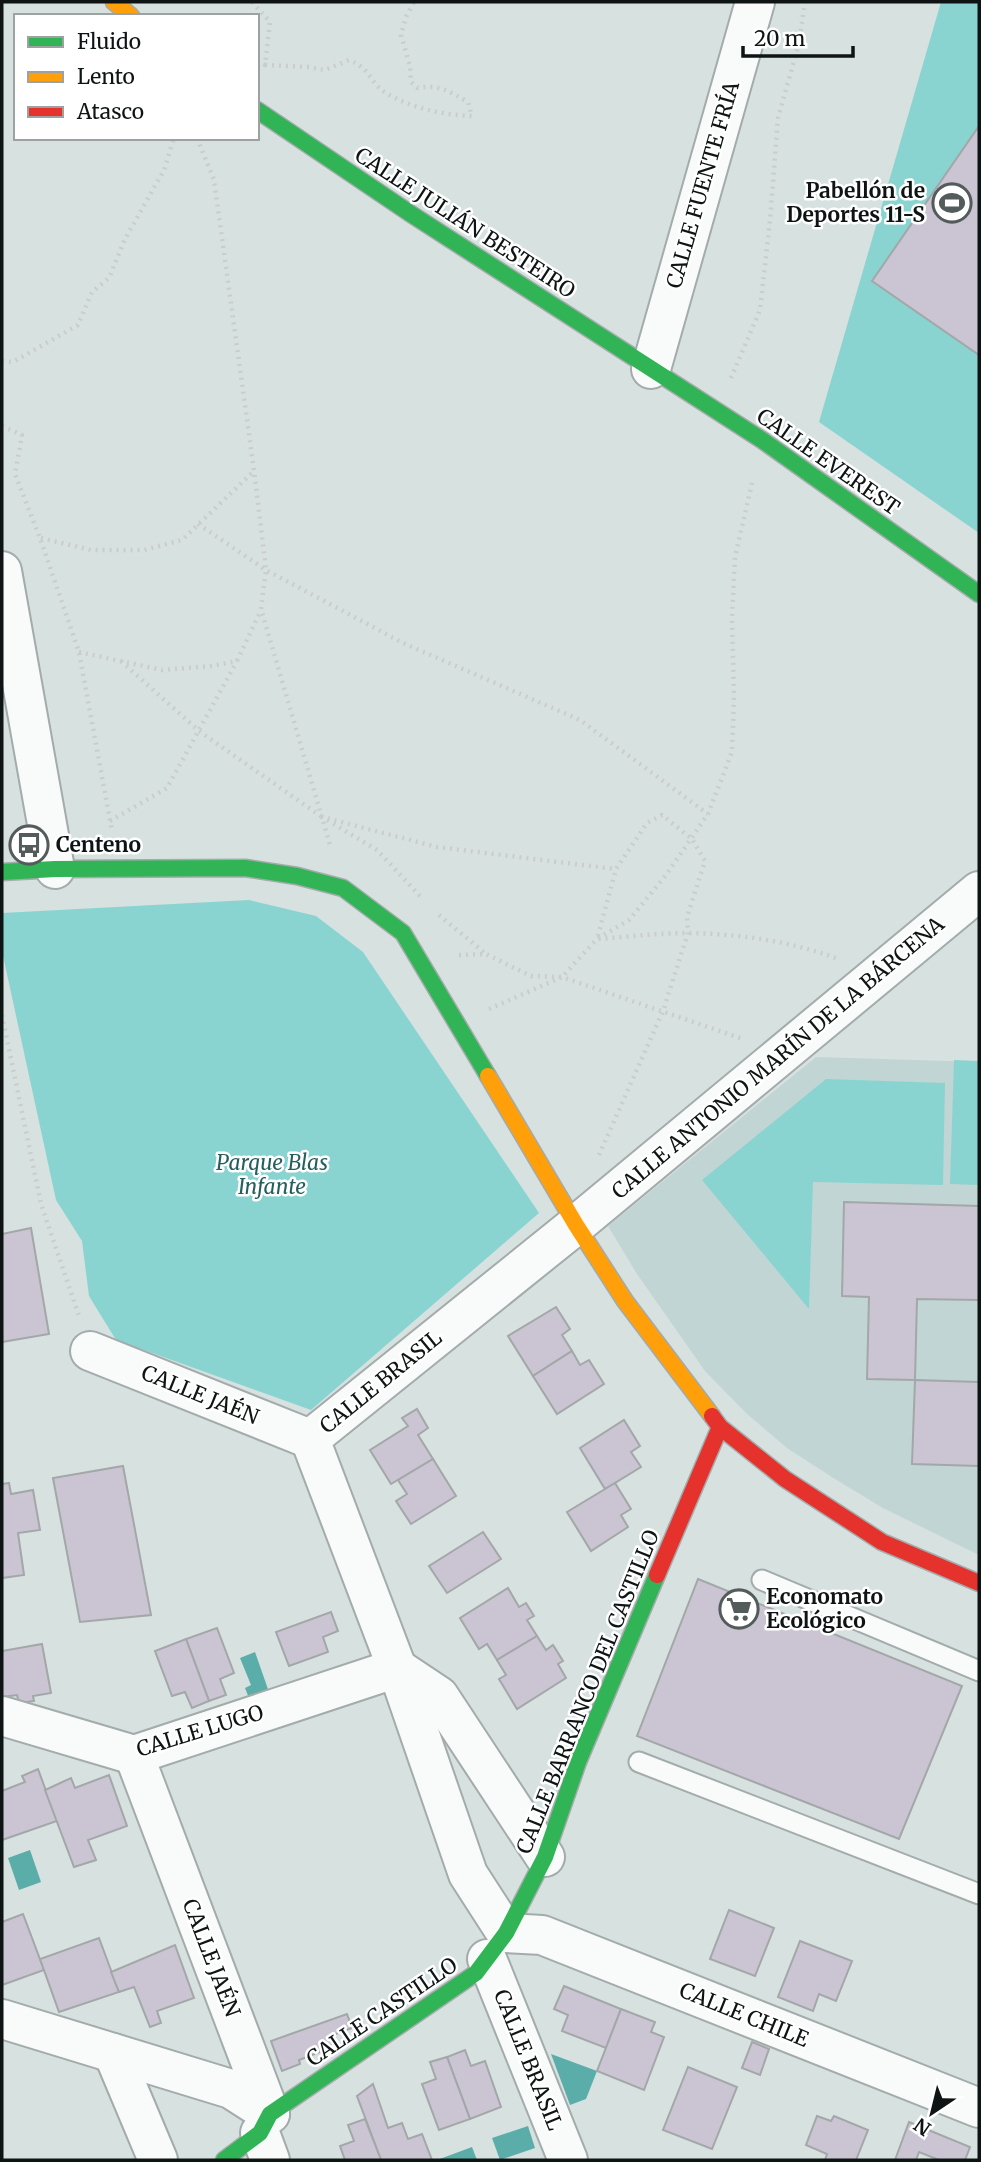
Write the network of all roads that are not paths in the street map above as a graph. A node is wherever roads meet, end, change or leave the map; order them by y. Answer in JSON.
{"nodes":[{"id":1,"x":114,"y":2,"type":"edge"},
{"id":2,"x":755,"y":2,"type":"edge"},
{"id":3,"x":129,"y":14,"type":"edge"},
{"id":4,"x":259,"y":111,"type":"edge"},
{"id":5,"x":651,"y":369,"type":"junction"},
{"id":6,"x":2,"y":570,"type":"edge"},
{"id":7,"x":979,"y":594,"type":"edge"},
{"id":8,"x":55,"y":869,"type":"junction"},
{"id":9,"x":2,"y":872,"type":"edge"},
{"id":10,"x":979,"y":891,"type":"edge"},
{"id":11,"x":576,"y":1225,"type":"junction"},
{"id":12,"x":90,"y":1352,"type":"road end"},
{"id":13,"x":720,"y":1427,"type":"junction"},
{"id":14,"x":310,"y":1440,"type":"junction"},
{"id":15,"x":762,"y":1580,"type":"dead end"},
{"id":16,"x":979,"y":1583,"type":"edge"},
{"id":17,"x":397,"y":1668,"type":"junction"},
{"id":18,"x":979,"y":1671,"type":"edge"},
{"id":19,"x":2,"y":1716,"type":"edge"},
{"id":20,"x":134,"y":1755,"type":"junction"},
{"id":21,"x":639,"y":1762,"type":"dead end"},
{"id":22,"x":545,"y":1857,"type":"junction"},
{"id":23,"x":979,"y":1894,"type":"edge"},
{"id":24,"x":497,"y":1946,"type":"junction"},
{"id":25,"x":2,"y":2019,"type":"edge"},
{"id":26,"x":113,"y":2053,"type":"junction"},
{"id":27,"x":979,"y":2108,"type":"edge"},
{"id":28,"x":266,"y":2136,"type":"edge"},
{"id":29,"x":158,"y":2160,"type":"edge"},
{"id":30,"x":224,"y":2160,"type":"edge"},
{"id":31,"x":568,"y":2160,"type":"edge"}],
"edges":[{"from":1,"to":3,"type":"street"},
{"from":2,"to":5,"type":"street","name":"CALLE FUENTE FRÍA"},
{"from":4,"to":5,"type":"street","name":"CALLE JULIÁN BESTEIRO"},
{"from":5,"to":7,"type":"street","name":"CALLE EVEREST"},
{"from":6,"to":8,"type":"street"},
{"from":8,"to":9,"type":"street"},
{"from":8,"to":11,"type":"street"},
{"from":10,"to":11,"type":"street","name":"CALLE ANTONIO MARÍN DE LA BÁRCENA"},
{"from":11,"to":13,"type":"street"},
{"from":11,"to":14,"type":"street","name":"CALLE BRASIL"},
{"from":12,"to":14,"type":"street","name":"CALLE JAÉN"},
{"from":13,"to":16,"type":"street"},
{"from":13,"to":22,"type":"street","name":"CALLE BARRANCO DEL CASTILLO"},
{"from":14,"to":17,"type":"street","name":"CALLE BRASIL"},
{"from":15,"to":18,"type":"lane"},
{"from":17,"to":20,"type":"street","name":"CALLE LUGO"},
{"from":17,"to":22,"type":"street"},
{"from":17,"to":24,"type":"street","name":"CALLE BRASIL"},
{"from":19,"to":20,"type":"street","name":"CALLE LUGO"},
{"from":20,"to":28,"type":"street","name":"CALLE JAÉN"},
{"from":21,"to":23,"type":"lane"},
{"from":22,"to":24,"type":"street","name":"CALLE BARRANCO DEL CASTILLO"},
{"from":24,"to":27,"type":"street","name":"CALLE CHILE"},
{"from":24,"to":28,"type":"street","name":"CALLE CASTILLO"},
{"from":24,"to":31,"type":"street","name":"CALLE BRASIL"},
{"from":25,"to":26,"type":"street"},
{"from":26,"to":28,"type":"street"},
{"from":26,"to":29,"type":"street"},
{"from":28,"to":30,"type":"street","name":"CALLE CASTILLO"}]}
